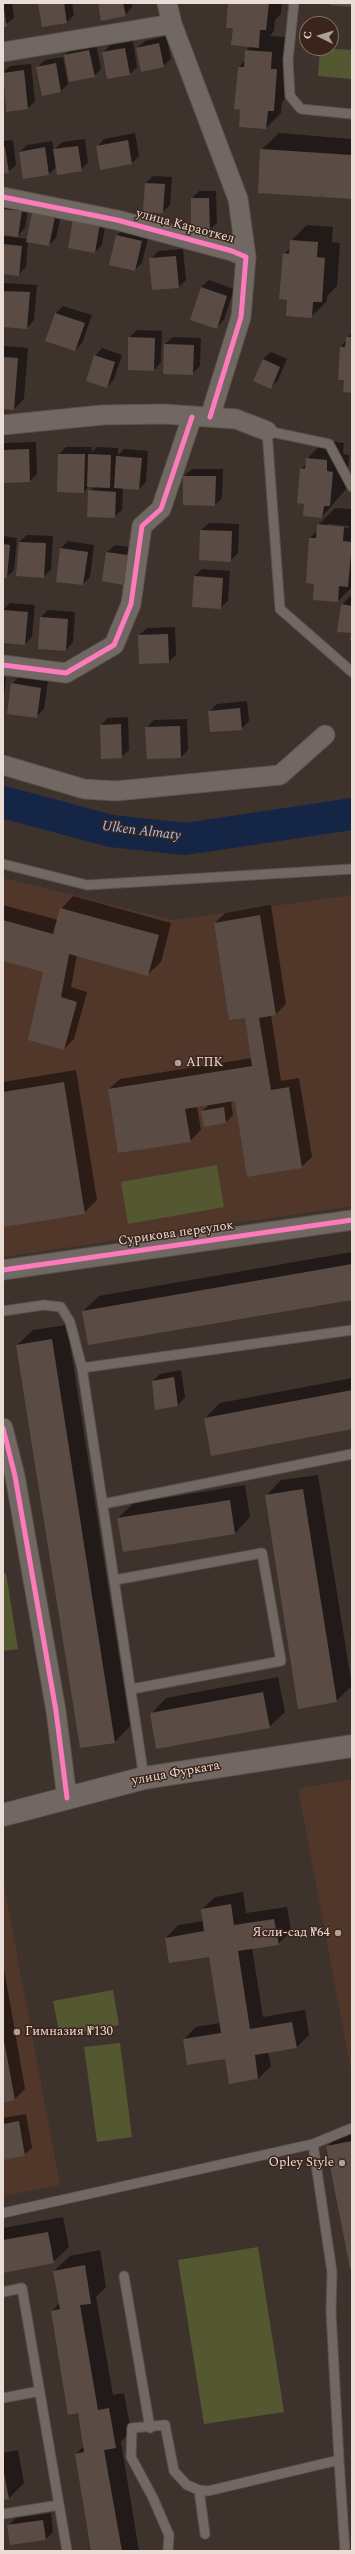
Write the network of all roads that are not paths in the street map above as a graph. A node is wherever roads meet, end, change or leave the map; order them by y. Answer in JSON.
{"nodes":[{"id":1,"x":167,"y":3,"type":"edge"},
{"id":2,"x":294,"y":3,"type":"edge"},
{"id":3,"x":172,"y":24,"type":"junction"},
{"id":4,"x":3,"y":52,"type":"edge"},
{"id":5,"x":352,"y":114,"type":"edge"},
{"id":6,"x":3,"y":196,"type":"edge"},
{"id":7,"x":246,"y":257,"type":"junction"},
{"id":8,"x":192,"y":417,"type":"junction"},
{"id":9,"x":210,"y":417,"type":"junction"},
{"id":10,"x":3,"y":425,"type":"edge"},
{"id":11,"x":267,"y":431,"type":"junction"},
{"id":12,"x":352,"y":486,"type":"edge"},
{"id":13,"x":3,"y":665,"type":"edge"},
{"id":14,"x":352,"y":672,"type":"edge"},
{"id":15,"x":325,"y":735,"type":"dead end"},
{"id":16,"x":3,"y":765,"type":"edge"},
{"id":17,"x":3,"y":864,"type":"edge"},
{"id":18,"x":352,"y":869,"type":"edge"},
{"id":19,"x":352,"y":1220,"type":"edge"},
{"id":20,"x":3,"y":1270,"type":"edge"},
{"id":21,"x":3,"y":1311,"type":"edge"},
{"id":22,"x":352,"y":1330,"type":"edge"},
{"id":23,"x":82,"y":1368,"type":"junction"},
{"id":24,"x":3,"y":1428,"type":"edge"},
{"id":25,"x":352,"y":1454,"type":"edge"},
{"id":26,"x":103,"y":1504,"type":"junction"},
{"id":27,"x":115,"y":1580,"type":"junction"},
{"id":28,"x":132,"y":1688,"type":"junction"},
{"id":29,"x":352,"y":1746,"type":"edge"},
{"id":30,"x":144,"y":1778,"type":"junction"},
{"id":31,"x":67,"y":1798,"type":"junction"},
{"id":32,"x":3,"y":1815,"type":"edge"},
{"id":33,"x":352,"y":2128,"type":"edge"},
{"id":34,"x":313,"y":2144,"type":"junction"},
{"id":35,"x":3,"y":2213,"type":"edge"},
{"id":36,"x":124,"y":2276,"type":"dead end"},
{"id":37,"x":3,"y":2292,"type":"edge"},
{"id":38,"x":40,"y":2391,"type":"junction"},
{"id":39,"x":3,"y":2398,"type":"edge"},
{"id":40,"x":150,"y":2428,"type":"junction"},
{"id":41,"x":339,"y":2460,"type":"junction"},
{"id":42,"x":199,"y":2490,"type":"junction"},
{"id":43,"x":59,"y":2505,"type":"junction"},
{"id":44,"x":3,"y":2514,"type":"edge"},
{"id":45,"x":205,"y":2534,"type":"dead end"},
{"id":46,"x":67,"y":2551,"type":"edge"},
{"id":47,"x":168,"y":2551,"type":"edge"},
{"id":48,"x":345,"y":2551,"type":"edge"}],
"edges":[{"from":1,"to":3,"type":"street"},
{"from":2,"to":5,"type":"lane"},
{"from":3,"to":4,"type":"street"},
{"from":3,"to":7,"type":"street"},
{"from":6,"to":7,"type":"street","name":"улица Караоткел"},
{"from":7,"to":9,"type":"street","name":"улица Караоткел"},
{"from":8,"to":9,"type":"street"},
{"from":8,"to":10,"type":"street"},
{"from":8,"to":13,"type":"street"},
{"from":9,"to":11,"type":"street"},
{"from":11,"to":12,"type":"lane"},
{"from":11,"to":14,"type":"lane"},
{"from":15,"to":16,"type":"street"},
{"from":17,"to":18,"type":"lane"},
{"from":19,"to":20,"type":"street","name":"Сурикова переулок"},
{"from":21,"to":23,"type":"lane"},
{"from":22,"to":23,"type":"lane"},
{"from":23,"to":26,"type":"lane"},
{"from":24,"to":31,"type":"street"},
{"from":25,"to":26,"type":"lane"},
{"from":26,"to":27,"type":"lane"},
{"from":27,"to":28,"type":"lane"},
{"from":27,"to":28,"type":"lane"},
{"from":28,"to":30,"type":"lane"},
{"from":29,"to":30,"type":"street","name":"улица Фурката"},
{"from":30,"to":31,"type":"street","name":"улица Фурката"},
{"from":31,"to":32,"type":"street","name":"улица Фурката"},
{"from":33,"to":34,"type":"lane"},
{"from":34,"to":35,"type":"lane"},
{"from":34,"to":41,"type":"lane"},
{"from":36,"to":40,"type":"lane"},
{"from":37,"to":38,"type":"lane"},
{"from":38,"to":39,"type":"lane"},
{"from":38,"to":43,"type":"lane"},
{"from":40,"to":42,"type":"lane"},
{"from":40,"to":47,"type":"lane"},
{"from":41,"to":42,"type":"lane"},
{"from":41,"to":48,"type":"lane"},
{"from":42,"to":45,"type":"lane"},
{"from":43,"to":44,"type":"lane"},
{"from":43,"to":46,"type":"lane"}]}
